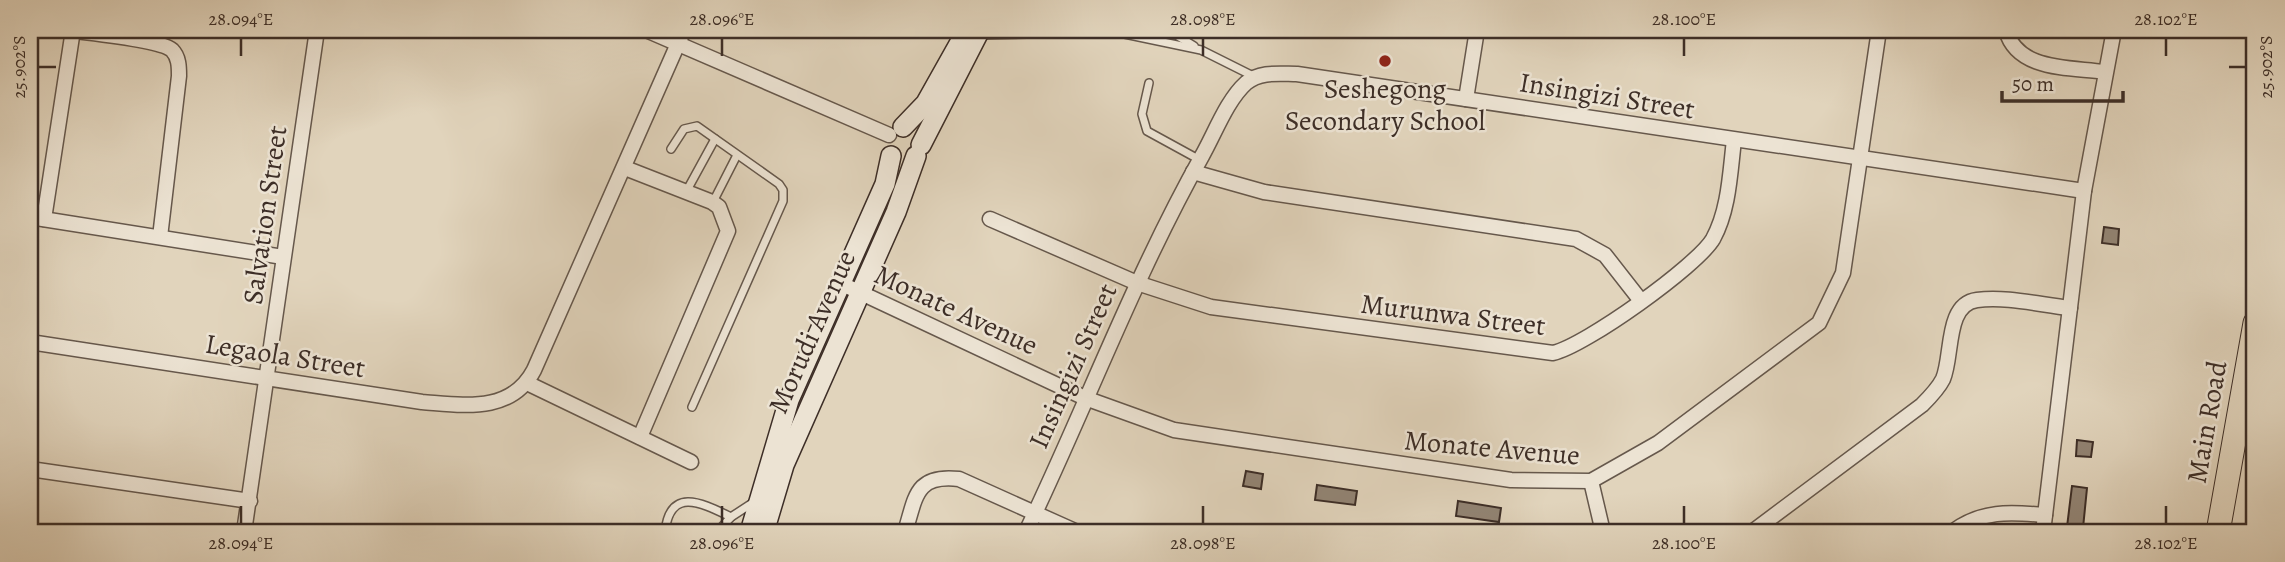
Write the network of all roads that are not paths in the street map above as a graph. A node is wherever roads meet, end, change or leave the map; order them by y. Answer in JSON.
{"nodes":[{"id":1,"x":70,"y":30,"type":"edge"},
{"id":2,"x":317,"y":30,"type":"edge"},
{"id":3,"x":646,"y":30,"type":"edge"},
{"id":4,"x":1168,"y":30,"type":"edge"},
{"id":5,"x":1477,"y":30,"type":"edge"},
{"id":6,"x":1878,"y":30,"type":"edge"},
{"id":7,"x":2006,"y":30,"type":"edge"},
{"id":8,"x":2113,"y":30,"type":"edge"},
{"id":9,"x":975,"y":32,"type":"edge"},
{"id":10,"x":681,"y":36,"type":"edge"},
{"id":11,"x":1200,"y":50,"type":"junction"},
{"id":12,"x":2104,"y":72,"type":"junction"},
{"id":13,"x":1255,"y":77,"type":"junction"},
{"id":14,"x":1149,"y":83,"type":"dead end"},
{"id":15,"x":1466,"y":99,"type":"junction"},
{"id":16,"x":896,"y":131,"type":"junction"},
{"id":17,"x":715,"y":139,"type":"junction"},
{"id":18,"x":1734,"y":140,"type":"junction"},
{"id":19,"x":671,"y":149,"type":"dead end"},
{"id":20,"x":919,"y":150,"type":"junction"},
{"id":21,"x":737,"y":155,"type":"junction"},
{"id":22,"x":891,"y":156,"type":"junction"},
{"id":23,"x":1861,"y":157,"type":"junction"},
{"id":24,"x":1196,"y":166,"type":"junction"},
{"id":25,"x":625,"y":168,"type":"junction"},
{"id":26,"x":2084,"y":191,"type":"junction"},
{"id":27,"x":686,"y":192,"type":"junction"},
{"id":28,"x":712,"y":202,"type":"junction"},
{"id":29,"x":37,"y":218,"type":"edge"},
{"id":30,"x":990,"y":219,"type":"dead end"},
{"id":31,"x":160,"y":237,"type":"junction"},
{"id":32,"x":283,"y":257,"type":"junction"},
{"id":33,"x":842,"y":284,"type":"junction"},
{"id":34,"x":1137,"y":284,"type":"junction"},
{"id":35,"x":860,"y":293,"type":"junction"},
{"id":36,"x":1641,"y":301,"type":"junction"},
{"id":37,"x":2070,"y":308,"type":"junction"},
{"id":38,"x":2255,"y":323,"type":"edge"},
{"id":39,"x":30,"y":342,"type":"edge"},
{"id":40,"x":267,"y":377,"type":"junction"},
{"id":41,"x":527,"y":383,"type":"junction"},
{"id":42,"x":1085,"y":398,"type":"junction"},
{"id":43,"x":692,"y":407,"type":"dead end"},
{"id":44,"x":640,"y":437,"type":"junction"},
{"id":45,"x":691,"y":462,"type":"dead end"},
{"id":46,"x":30,"y":469,"type":"edge"},
{"id":47,"x":1591,"y":481,"type":"junction"},
{"id":48,"x":759,"y":498,"type":"junction"},
{"id":49,"x":250,"y":500,"type":"junction"},
{"id":50,"x":1034,"y":515,"type":"junction"},
{"id":51,"x":2045,"y":515,"type":"junction"},
{"id":52,"x":731,"y":517,"type":"junction"},
{"id":53,"x":244,"y":532,"type":"edge"},
{"id":54,"x":665,"y":532,"type":"edge"},
{"id":55,"x":717,"y":532,"type":"edge"},
{"id":56,"x":750,"y":532,"type":"edge"},
{"id":57,"x":764,"y":532,"type":"edge"},
{"id":58,"x":905,"y":532,"type":"edge"},
{"id":59,"x":1026,"y":532,"type":"edge"},
{"id":60,"x":1077,"y":532,"type":"edge"},
{"id":61,"x":1603,"y":532,"type":"edge"},
{"id":62,"x":1752,"y":532,"type":"edge"},
{"id":63,"x":1952,"y":532,"type":"edge"},
{"id":64,"x":2043,"y":532,"type":"edge"},
{"id":65,"x":2218,"y":532,"type":"edge"}],
"edges":[{"from":1,"to":29,"type":"street"},
{"from":1,"to":31,"type":"street"},
{"from":2,"to":32,"type":"street","name":"Salvation Street"},
{"from":3,"to":10,"type":"street"},
{"from":4,"to":11,"type":"lane"},
{"from":5,"to":15,"type":"street"},
{"from":6,"to":23,"type":"street","name":"Monate Avenue"},
{"from":7,"to":12,"type":"street"},
{"from":8,"to":12,"type":"street"},
{"from":9,"to":11,"type":"lane"},
{"from":9,"to":16,"type":"street"},
{"from":9,"to":20,"type":"street","name":"Morudi Avenue"},
{"from":10,"to":16,"type":"street"},
{"from":10,"to":25,"type":"street"},
{"from":11,"to":13,"type":"lane"},
{"from":12,"to":26,"type":"street"},
{"from":13,"to":15,"type":"street","name":"Insingizi Street"},
{"from":13,"to":24,"type":"street","name":"Insingizi Street"},
{"from":14,"to":24,"type":"lane"},
{"from":15,"to":18,"type":"street","name":"Insingizi Street"},
{"from":16,"to":20,"type":"street"},
{"from":16,"to":22,"type":"street"},
{"from":17,"to":19,"type":"lane"},
{"from":17,"to":21,"type":"lane"},
{"from":17,"to":27,"type":"lane"},
{"from":18,"to":23,"type":"street","name":"Insingizi Street"},
{"from":18,"to":36,"type":"street","name":"Murunwa Street"},
{"from":20,"to":22,"type":"street"},
{"from":20,"to":35,"type":"street","name":"Morudi Avenue"},
{"from":21,"to":28,"type":"lane"},
{"from":21,"to":43,"type":"lane"},
{"from":22,"to":33,"type":"street","name":"Morudi Avenue"},
{"from":23,"to":26,"type":"street","name":"Insingizi Street"},
{"from":23,"to":47,"type":"street","name":"Monate Avenue"},
{"from":24,"to":34,"type":"street","name":"Insingizi Street"},
{"from":24,"to":36,"type":"street"},
{"from":25,"to":27,"type":"street"},
{"from":25,"to":41,"type":"street"},
{"from":26,"to":37,"type":"street"},
{"from":27,"to":28,"type":"street"},
{"from":28,"to":44,"type":"street"},
{"from":29,"to":31,"type":"street"},
{"from":30,"to":34,"type":"street","name":"Murunwa Street"},
{"from":31,"to":32,"type":"street"},
{"from":32,"to":40,"type":"street","name":"Salvation Street"},
{"from":33,"to":35,"type":"street","name":"Monate Avenue"},
{"from":33,"to":48,"type":"street","name":"Morudi Avenue"},
{"from":34,"to":36,"type":"street","name":"Murunwa Street"},
{"from":34,"to":42,"type":"street","name":"Insingizi Street"},
{"from":35,"to":42,"type":"street","name":"Monate Avenue"},
{"from":35,"to":57,"type":"street","name":"Morudi Avenue"},
{"from":37,"to":51,"type":"street"},
{"from":37,"to":62,"type":"street"},
{"from":38,"to":65,"type":"main road","name":"Main Road"},
{"from":39,"to":40,"type":"street","name":"Legaola Street"},
{"from":40,"to":41,"type":"street","name":"Legaola Street"},
{"from":40,"to":49,"type":"street","name":"Salvation Street"},
{"from":41,"to":44,"type":"street"},
{"from":42,"to":47,"type":"street","name":"Monate Avenue"},
{"from":42,"to":50,"type":"street","name":"Insingizi Street"},
{"from":44,"to":45,"type":"street"},
{"from":46,"to":49,"type":"street"},
{"from":47,"to":61,"type":"street"},
{"from":48,"to":52,"type":"lane"},
{"from":48,"to":56,"type":"street","name":"Morudi Avenue"},
{"from":49,"to":53,"type":"street","name":"Salvation Street"},
{"from":50,"to":58,"type":"street"},
{"from":50,"to":59,"type":"street","name":"Insingizi Street"},
{"from":50,"to":60,"type":"street"},
{"from":51,"to":63,"type":"street"},
{"from":51,"to":64,"type":"street"},
{"from":52,"to":54,"type":"lane"},
{"from":52,"to":55,"type":"lane"}]}
